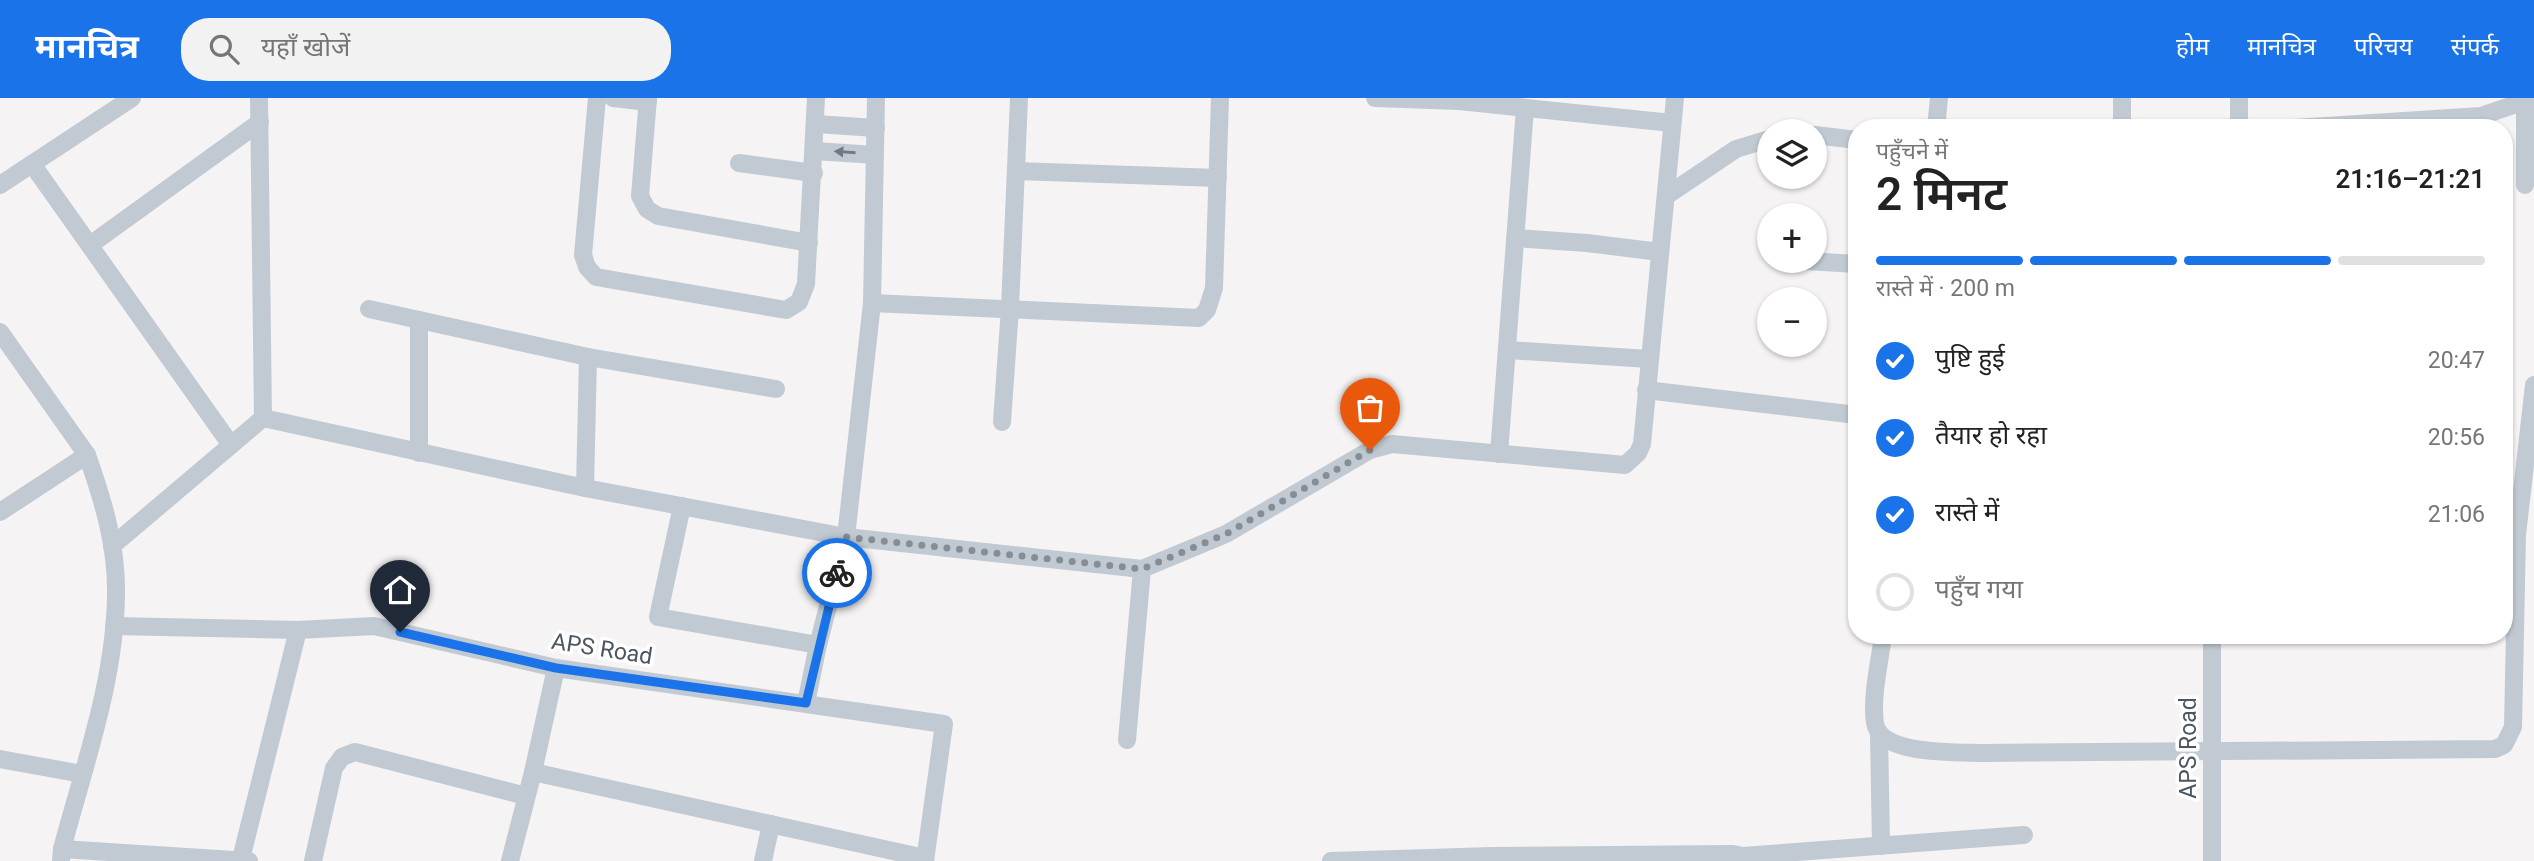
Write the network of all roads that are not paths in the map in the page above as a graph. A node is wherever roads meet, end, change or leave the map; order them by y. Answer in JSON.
{"nodes":[{"id":1,"x":132,"y":98,"type":"edge"},
{"id":2,"x":259,"y":98,"type":"edge"},
{"id":3,"x":597,"y":98,"type":"edge"},
{"id":4,"x":613,"y":98,"type":"edge"},
{"id":5,"x":816,"y":98,"type":"edge"},
{"id":6,"x":876,"y":98,"type":"edge"},
{"id":7,"x":1019,"y":98,"type":"edge"},
{"id":8,"x":1220,"y":98,"type":"edge"},
{"id":9,"x":1374,"y":98,"type":"edge"},
{"id":10,"x":1675,"y":98,"type":"edge"},
{"id":11,"x":1939,"y":98,"type":"edge"},
{"id":12,"x":2122,"y":98,"type":"edge"},
{"id":13,"x":2239,"y":98,"type":"edge"},
{"id":14,"x":2528,"y":99,"type":"edge"},
{"id":15,"x":648,"y":100,"type":"edge"},
{"id":16,"x":1525,"y":108,"type":"junction"},
{"id":17,"x":1937,"y":119,"type":"edge"},
{"id":18,"x":2122,"y":119,"type":"edge"},
{"id":19,"x":2239,"y":119,"type":"edge"},
{"id":20,"x":2458,"y":119,"type":"edge"},
{"id":21,"x":260,"y":121,"type":"junction"},
{"id":22,"x":1672,"y":123,"type":"junction"},
{"id":23,"x":816,"y":124,"type":"junction"},
{"id":24,"x":876,"y":128,"type":"junction"},
{"id":25,"x":1827,"y":136,"type":"edge"},
{"id":26,"x":1848,"y":139,"type":"edge"},
{"id":27,"x":1757,"y":143,"type":"edge"},
{"id":28,"x":815,"y":151,"type":"junction"},
{"id":29,"x":875,"y":155,"type":"junction"},
{"id":30,"x":740,"y":163,"type":"dead end"},
{"id":31,"x":32,"y":164,"type":"junction"},
{"id":32,"x":1016,"y":171,"type":"junction"},
{"id":33,"x":814,"y":173,"type":"junction"},
{"id":34,"x":1217,"y":178,"type":"junction"},
{"id":35,"x":0,"y":184,"type":"edge"},
{"id":36,"x":2525,"y":185,"type":"dead end"},
{"id":37,"x":1665,"y":196,"type":"junction"},
{"id":38,"x":1515,"y":238,"type":"junction"},
{"id":39,"x":809,"y":243,"type":"junction"},
{"id":40,"x":90,"y":245,"type":"junction"},
{"id":41,"x":1660,"y":252,"type":"junction"},
{"id":42,"x":1827,"y":262,"type":"edge"},
{"id":43,"x":1848,"y":263,"type":"edge"},
{"id":44,"x":872,"y":303,"type":"junction"},
{"id":45,"x":369,"y":309,"type":"dead end"},
{"id":46,"x":1010,"y":309,"type":"junction"},
{"id":47,"x":419,"y":320,"type":"junction"},
{"id":48,"x":0,"y":332,"type":"edge"},
{"id":49,"x":1507,"y":350,"type":"junction"},
{"id":50,"x":588,"y":357,"type":"junction"},
{"id":51,"x":1649,"y":359,"type":"junction"},
{"id":52,"x":2534,"y":385,"type":"edge"},
{"id":53,"x":776,"y":389,"type":"dead end"},
{"id":54,"x":1646,"y":390,"type":"junction"},
{"id":55,"x":1848,"y":414,"type":"edge"},
{"id":56,"x":263,"y":418,"type":"junction"},
{"id":57,"x":1002,"y":422,"type":"dead end"},
{"id":58,"x":231,"y":445,"type":"junction"},
{"id":59,"x":419,"y":453,"type":"junction"},
{"id":60,"x":1499,"y":454,"type":"junction"},
{"id":61,"x":87,"y":455,"type":"junction"},
{"id":62,"x":585,"y":488,"type":"junction"},
{"id":63,"x":682,"y":506,"type":"junction"},
{"id":64,"x":0,"y":512,"type":"edge"},
{"id":65,"x":846,"y":537,"type":"junction"},
{"id":66,"x":112,"y":546,"type":"junction"},
{"id":67,"x":1142,"y":569,"type":"junction"},
{"id":68,"x":2513,"y":569,"type":"edge"},
{"id":69,"x":114,"y":626,"type":"junction"},
{"id":70,"x":298,"y":630,"type":"junction"},
{"id":71,"x":1882,"y":644,"type":"edge"},
{"id":72,"x":2212,"y":644,"type":"edge"},
{"id":73,"x":2510,"y":644,"type":"edge"},
{"id":74,"x":818,"y":645,"type":"junction"},
{"id":75,"x":556,"y":668,"type":"junction"},
{"id":76,"x":806,"y":703,"type":"junction"},
{"id":77,"x":1879,"y":733,"type":"junction"},
{"id":78,"x":1127,"y":740,"type":"dead end"},
{"id":79,"x":2213,"y":750,"type":"junction"},
{"id":80,"x":0,"y":759,"type":"edge"},
{"id":81,"x":533,"y":772,"type":"junction"},
{"id":82,"x":82,"y":774,"type":"junction"},
{"id":83,"x":526,"y":796,"type":"junction"},
{"id":84,"x":771,"y":824,"type":"junction"},
{"id":85,"x":2024,"y":835,"type":"dead end"},
{"id":86,"x":1881,"y":846,"type":"junction"},
{"id":87,"x":61,"y":855,"type":"edge"},
{"id":88,"x":1747,"y":858,"type":"edge"},
{"id":89,"x":925,"y":859,"type":"edge"},
{"id":90,"x":1492,"y":859,"type":"edge"},
{"id":91,"x":237,"y":860,"type":"edge"},
{"id":92,"x":313,"y":861,"type":"edge"},
{"id":93,"x":510,"y":861,"type":"edge"},
{"id":94,"x":763,"y":861,"type":"edge"},
{"id":95,"x":1331,"y":861,"type":"edge"},
{"id":96,"x":2212,"y":861,"type":"edge"}],
"edges":[{"from":1,"to":31,"type":"street"},
{"from":2,"to":21,"type":"street"},
{"from":3,"to":39,"type":"street"},
{"from":4,"to":15,"type":"street"},
{"from":5,"to":23,"type":"street"},
{"from":6,"to":24,"type":"street"},
{"from":7,"to":32,"type":"street"},
{"from":8,"to":34,"type":"street"},
{"from":9,"to":16,"type":"street"},
{"from":10,"to":22,"type":"street"},
{"from":11,"to":17,"type":"street"},
{"from":12,"to":18,"type":"street"},
{"from":13,"to":19,"type":"street"},
{"from":14,"to":20,"type":"street"},
{"from":14,"to":36,"type":"street"},
{"from":15,"to":39,"type":"street"},
{"from":16,"to":22,"type":"street"},
{"from":16,"to":38,"type":"street"},
{"from":21,"to":40,"type":"street"},
{"from":21,"to":56,"type":"street"},
{"from":22,"to":37,"type":"street"},
{"from":23,"to":24,"type":"street"},
{"from":23,"to":28,"type":"street"},
{"from":24,"to":29,"type":"street"},
{"from":25,"to":26,"type":"street"},
{"from":27,"to":37,"type":"street"},
{"from":29,"to":28,"type":"street","one_way":true},
{"from":28,"to":33,"type":"street"},
{"from":29,"to":44,"type":"street"},
{"from":30,"to":33,"type":"street"},
{"from":31,"to":35,"type":"street"},
{"from":31,"to":40,"type":"street"},
{"from":32,"to":34,"type":"street"},
{"from":32,"to":46,"type":"street"},
{"from":33,"to":39,"type":"street"},
{"from":34,"to":46,"type":"street"},
{"from":37,"to":41,"type":"street"},
{"from":38,"to":41,"type":"street"},
{"from":38,"to":49,"type":"street"},
{"from":40,"to":58,"type":"street"},
{"from":41,"to":51,"type":"street"},
{"from":42,"to":43,"type":"street"},
{"from":44,"to":46,"type":"street"},
{"from":44,"to":65,"type":"street"},
{"from":45,"to":47,"type":"street"},
{"from":46,"to":57,"type":"street"},
{"from":47,"to":50,"type":"street"},
{"from":47,"to":59,"type":"street"},
{"from":48,"to":61,"type":"street"},
{"from":49,"to":51,"type":"street"},
{"from":49,"to":60,"type":"street"},
{"from":50,"to":53,"type":"street"},
{"from":50,"to":62,"type":"street"},
{"from":51,"to":54,"type":"street"},
{"from":52,"to":68,"type":"street"},
{"from":54,"to":55,"type":"street"},
{"from":54,"to":60,"type":"street"},
{"from":56,"to":58,"type":"street"},
{"from":56,"to":59,"type":"street"},
{"from":58,"to":66,"type":"street"},
{"from":59,"to":62,"type":"street"},
{"from":60,"to":67,"type":"street"},
{"from":61,"to":64,"type":"street"},
{"from":61,"to":66,"type":"street"},
{"from":62,"to":63,"type":"street"},
{"from":63,"to":65,"type":"street"},
{"from":63,"to":74,"type":"street"},
{"from":65,"to":67,"type":"street"},
{"from":65,"to":74,"type":"street"},
{"from":66,"to":69,"type":"street"},
{"from":67,"to":78,"type":"street"},
{"from":69,"to":70,"type":"street","name":"APS Road"},
{"from":69,"to":82,"type":"street"},
{"from":70,"to":75,"type":"street","name":"APS Road"},
{"from":70,"to":91,"type":"street"},
{"from":71,"to":77,"type":"street"},
{"from":72,"to":79,"type":"street","name":"APS Road"},
{"from":73,"to":79,"type":"street"},
{"from":74,"to":76,"type":"street"},
{"from":75,"to":76,"type":"street","name":"APS Road"},
{"from":75,"to":81,"type":"street"},
{"from":76,"to":89,"type":"street","name":"APS Road"},
{"from":77,"to":79,"type":"street"},
{"from":77,"to":86,"type":"street"},
{"from":79,"to":96,"type":"street","name":"APS Road"},
{"from":80,"to":82,"type":"street"},
{"from":81,"to":83,"type":"street"},
{"from":81,"to":84,"type":"street"},
{"from":82,"to":87,"type":"street"},
{"from":83,"to":92,"type":"street"},
{"from":83,"to":93,"type":"street"},
{"from":84,"to":89,"type":"street"},
{"from":84,"to":94,"type":"street"},
{"from":85,"to":86,"type":"street"},
{"from":86,"to":88,"type":"street"},
{"from":87,"to":91,"type":"street"},
{"from":88,"to":90,"type":"street"},
{"from":90,"to":95,"type":"street"}]}
